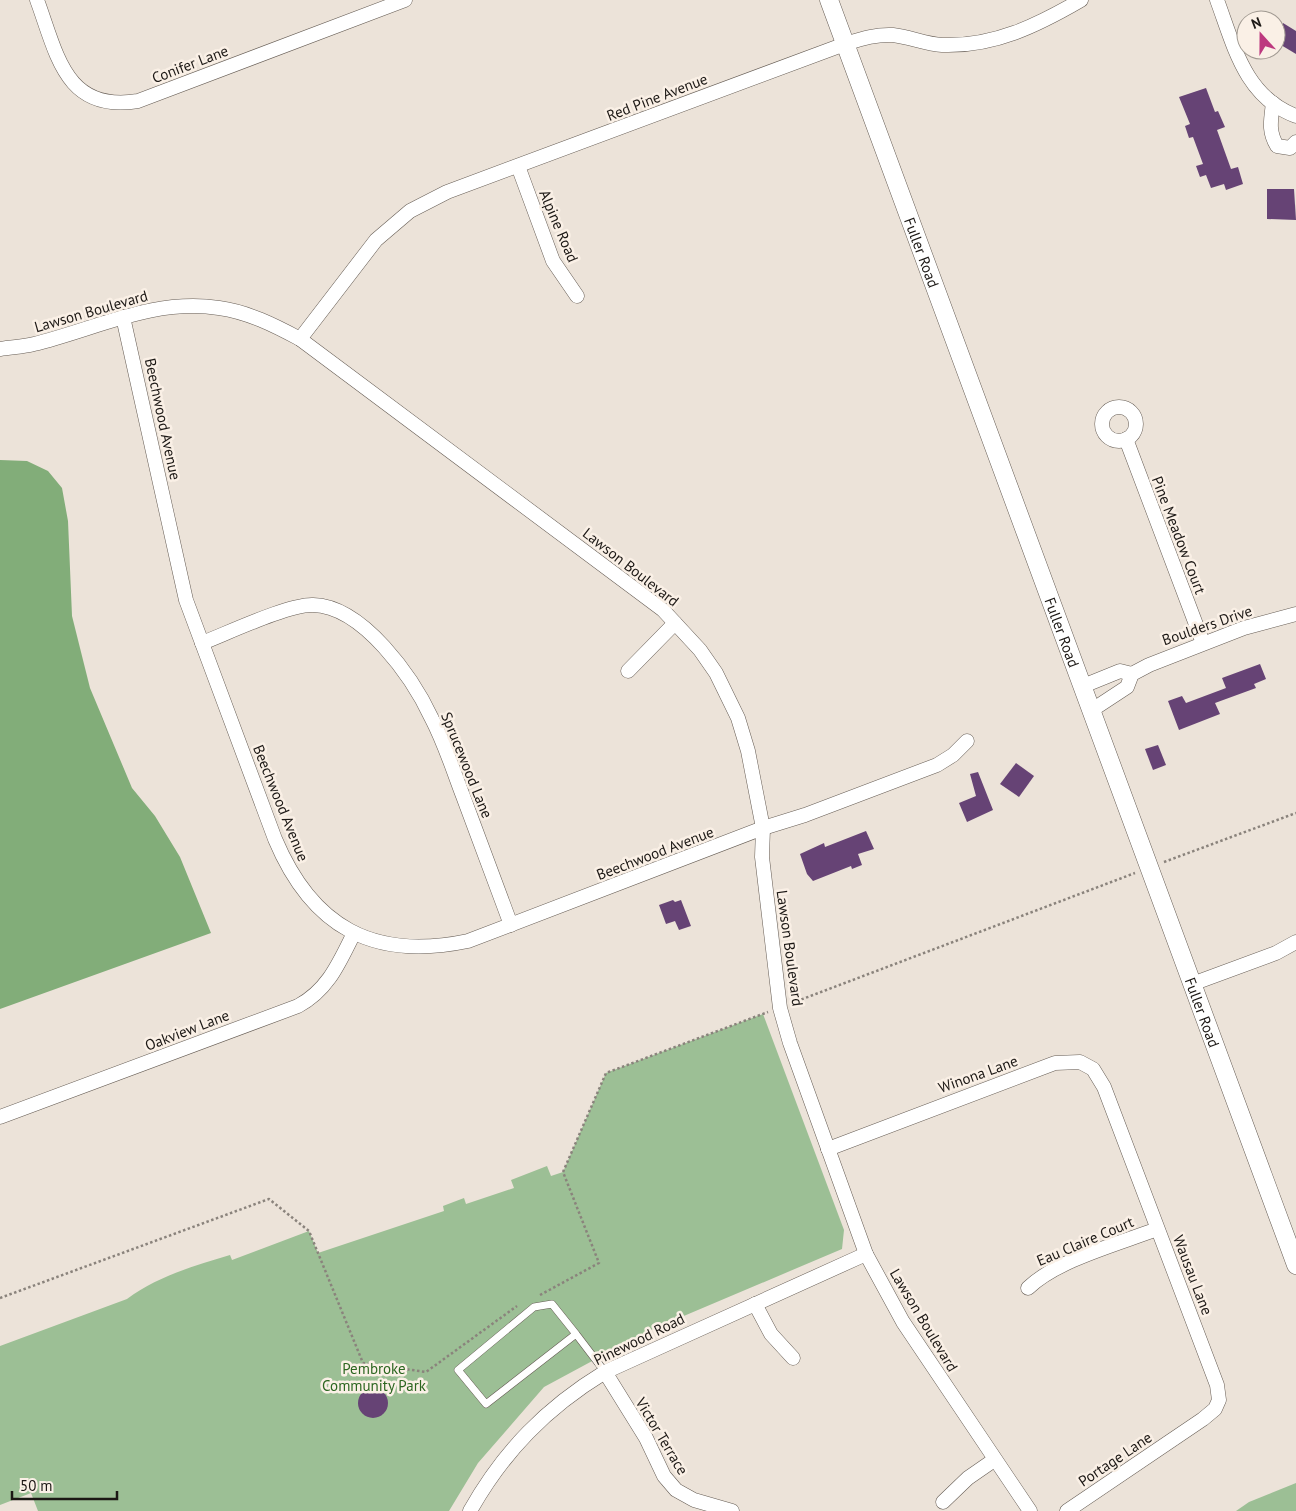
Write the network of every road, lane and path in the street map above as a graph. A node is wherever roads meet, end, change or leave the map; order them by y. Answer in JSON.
{"nodes":[{"id":1,"x":37,"y":0,"type":"edge"},
{"id":2,"x":405,"y":0,"type":"edge"},
{"id":3,"x":829,"y":0,"type":"edge"},
{"id":4,"x":1081,"y":0,"type":"edge"},
{"id":5,"x":1217,"y":0,"type":"edge"},
{"id":6,"x":845,"y":44,"type":"junction"},
{"id":7,"x":1273,"y":103,"type":"junction"},
{"id":8,"x":1296,"y":116,"type":"edge"},
{"id":9,"x":1296,"y":142,"type":"edge"},
{"id":10,"x":518,"y":166,"type":"junction"},
{"id":11,"x":577,"y":296,"type":"dead end"},
{"id":12,"x":122,"y":317,"type":"junction"},
{"id":13,"x":300,"y":339,"type":"junction"},
{"id":14,"x":0,"y":349,"type":"edge"},
{"id":15,"x":1126,"y":439,"type":"dead end"},
{"id":16,"x":1296,"y":614,"type":"edge"},
{"id":17,"x":675,"y":624,"type":"junction"},
{"id":18,"x":202,"y":643,"type":"junction"},
{"id":19,"x":1203,"y":643,"type":"junction"},
{"id":20,"x":628,"y":671,"type":"dead end"},
{"id":21,"x":1132,"y":674,"type":"junction"},
{"id":22,"x":1083,"y":686,"type":"junction"},
{"id":23,"x":1092,"y":710,"type":"junction"},
{"id":24,"x":966,"y":741,"type":"dead end"},
{"id":25,"x":1296,"y":813,"type":"edge"},
{"id":26,"x":763,"y":828,"type":"junction"},
{"id":27,"x":1150,"y":868,"type":"junction"},
{"id":28,"x":511,"y":925,"type":"junction"},
{"id":29,"x":354,"y":933,"type":"junction"},
{"id":30,"x":1296,"y":942,"type":"edge"},
{"id":31,"x":1192,"y":984,"type":"junction"},
{"id":32,"x":780,"y":1008,"type":"junction"},
{"id":33,"x":1115,"y":1115,"type":"joint"},
{"id":34,"x":0,"y":1117,"type":"edge"},
{"id":35,"x":828,"y":1149,"type":"junction"},
{"id":36,"x":1157,"y":1229,"type":"junction"},
{"id":37,"x":866,"y":1254,"type":"junction"},
{"id":38,"x":1296,"y":1265,"type":"edge"},
{"id":39,"x":1028,"y":1288,"type":"dead end"},
{"id":40,"x":539,"y":1295,"type":"dead end"},
{"id":41,"x":0,"y":1298,"type":"edge"},
{"id":42,"x":522,"y":1304,"type":"dead end"},
{"id":43,"x":755,"y":1304,"type":"junction"},
{"id":44,"x":576,"y":1334,"type":"junction"},
{"id":45,"x":793,"y":1358,"type":"dead end"},
{"id":46,"x":605,"y":1372,"type":"junction"},
{"id":47,"x":1181,"y":1433,"type":"joint"},
{"id":48,"x":994,"y":1460,"type":"junction"},
{"id":49,"x":943,"y":1502,"type":"dead end"},
{"id":50,"x":470,"y":1511,"type":"edge"},
{"id":51,"x":732,"y":1511,"type":"edge"},
{"id":52,"x":1030,"y":1511,"type":"edge"},
{"id":53,"x":1067,"y":1511,"type":"edge"}],
"edges":[{"from":1,"to":2,"type":"street","name":"Conifer Lane"},
{"from":3,"to":6,"type":"street","name":"Fuller Road"},
{"from":4,"to":6,"type":"street","name":"Red Pine Avenue"},
{"from":5,"to":7,"type":"street"},
{"from":6,"to":10,"type":"street","name":"Red Pine Avenue"},
{"from":6,"to":22,"type":"street","name":"Fuller Road"},
{"from":7,"to":8,"type":"street"},
{"from":7,"to":9,"type":"street"},
{"from":10,"to":11,"type":"street","name":"Alpine Road"},
{"from":10,"to":13,"type":"street","name":"Red Pine Avenue"},
{"from":12,"to":13,"type":"street","name":"Lawson Boulevard"},
{"from":12,"to":14,"type":"street","name":"Lawson Boulevard"},
{"from":12,"to":18,"type":"street","name":"Beechwood Avenue"},
{"from":13,"to":17,"type":"street","name":"Lawson Boulevard"},
{"from":15,"to":19,"type":"street","name":"Pine Meadow Court"},
{"from":16,"to":19,"type":"street","name":"Boulders Drive"},
{"from":17,"to":20,"type":"street"},
{"from":17,"to":26,"type":"street","name":"Lawson Boulevard"},
{"from":18,"to":28,"type":"street","name":"Sprucewood Lane"},
{"from":18,"to":29,"type":"street","name":"Beechwood Avenue"},
{"from":19,"to":21,"type":"street","name":"Boulders Drive"},
{"from":21,"to":22,"type":"street","name":"Boulders Drive"},
{"from":21,"to":23,"type":"street","name":"Boulders Drive"},
{"from":22,"to":23,"type":"street","name":"Fuller Road"},
{"from":23,"to":27,"type":"street","name":"Fuller Road"},
{"from":24,"to":26,"type":"street","name":"Beechwood Avenue"},
{"from":25,"to":27,"type":"path"},
{"from":26,"to":28,"type":"street","name":"Beechwood Avenue"},
{"from":26,"to":32,"type":"street","name":"Lawson Boulevard"},
{"from":27,"to":31,"type":"street","name":"Fuller Road"},
{"from":27,"to":32,"type":"path"},
{"from":28,"to":29,"type":"street","name":"Beechwood Avenue"},
{"from":29,"to":34,"type":"street","name":"Oakview Lane"},
{"from":30,"to":31,"type":"street"},
{"from":31,"to":38,"type":"street","name":"Fuller Road"},
{"from":32,"to":35,"type":"street","name":"Lawson Boulevard"},
{"from":32,"to":40,"type":"path"},
{"from":33,"to":35,"type":"street","name":"Winona Lane"},
{"from":33,"to":36,"type":"street","name":"Wausau Lane"},
{"from":35,"to":37,"type":"street","name":"Lawson Boulevard"},
{"from":36,"to":39,"type":"street","name":"Eau Claire Court"},
{"from":36,"to":47,"type":"street","name":"Wausau Lane"},
{"from":37,"to":43,"type":"street","name":"Pinewood Road"},
{"from":37,"to":48,"type":"street","name":"Lawson Boulevard"},
{"from":41,"to":42,"type":"path"},
{"from":43,"to":45,"type":"street"},
{"from":43,"to":46,"type":"street","name":"Pinewood Road"},
{"from":44,"to":44,"type":"lane"},
{"from":44,"to":46,"type":"lane"},
{"from":46,"to":50,"type":"street","name":"Pinewood Road"},
{"from":46,"to":51,"type":"street","name":"Victor Terrace"},
{"from":47,"to":53,"type":"street","name":"Portage Lane"},
{"from":48,"to":49,"type":"street"},
{"from":48,"to":52,"type":"street","name":"Lawson Boulevard"}]}
